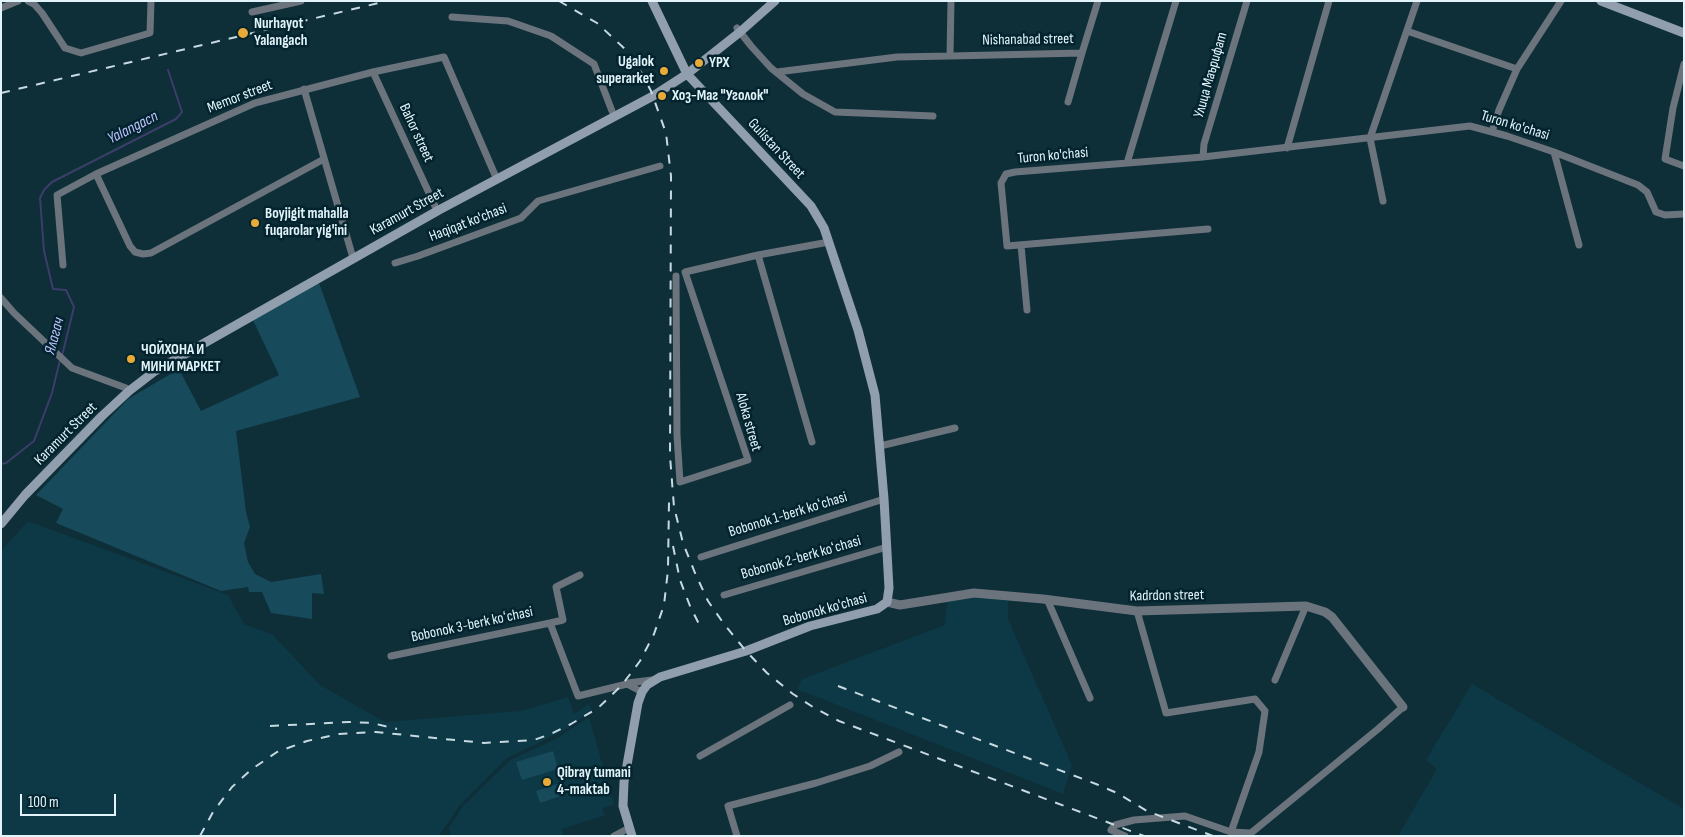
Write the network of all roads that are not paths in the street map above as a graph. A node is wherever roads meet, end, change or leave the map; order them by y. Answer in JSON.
{"nodes":[{"id":1,"x":18,"y":1,"type":"edge"},
{"id":2,"x":28,"y":1,"type":"edge"},
{"id":3,"x":151,"y":1,"type":"edge"},
{"id":4,"x":301,"y":1,"type":"edge"},
{"id":5,"x":652,"y":1,"type":"edge"},
{"id":6,"x":768,"y":1,"type":"edge"},
{"id":7,"x":774,"y":1,"type":"edge"},
{"id":8,"x":951,"y":1,"type":"edge"},
{"id":9,"x":1098,"y":1,"type":"edge"},
{"id":10,"x":1176,"y":1,"type":"edge"},
{"id":11,"x":1247,"y":1,"type":"edge"},
{"id":12,"x":1329,"y":1,"type":"edge"},
{"id":13,"x":1417,"y":1,"type":"edge"},
{"id":14,"x":1561,"y":1,"type":"edge"},
{"id":15,"x":1601,"y":1,"type":"edge"},
{"id":16,"x":1610,"y":1,"type":"edge"},
{"id":17,"x":1,"y":8,"type":"edge"},
{"id":18,"x":252,"y":12,"type":"dead end"},
{"id":19,"x":452,"y":17,"type":"dead end"},
{"id":20,"x":739,"y":30,"type":"junction"},
{"id":21,"x":1407,"y":31,"type":"junction"},
{"id":22,"x":1684,"y":31,"type":"edge"},
{"id":23,"x":1082,"y":53,"type":"junction"},
{"id":24,"x":950,"y":56,"type":"junction"},
{"id":25,"x":1684,"y":64,"type":"edge"},
{"id":26,"x":1517,"y":69,"type":"junction"},
{"id":27,"x":373,"y":72,"type":"junction"},
{"id":28,"x":686,"y":72,"type":"junction"},
{"id":29,"x":777,"y":72,"type":"junction"},
{"id":30,"x":304,"y":89,"type":"junction"},
{"id":31,"x":1068,"y":102,"type":"dead end"},
{"id":32,"x":612,"y":112,"type":"junction"},
{"id":33,"x":933,"y":116,"type":"dead end"},
{"id":34,"x":1492,"y":132,"type":"junction"},
{"id":35,"x":1370,"y":138,"type":"junction"},
{"id":36,"x":1287,"y":148,"type":"junction"},
{"id":37,"x":1554,"y":152,"type":"junction"},
{"id":38,"x":1203,"y":157,"type":"junction"},
{"id":39,"x":324,"y":159,"type":"junction"},
{"id":40,"x":1127,"y":163,"type":"junction"},
{"id":41,"x":660,"y":166,"type":"dead end"},
{"id":42,"x":1684,"y":166,"type":"edge"},
{"id":43,"x":96,"y":174,"type":"junction"},
{"id":44,"x":495,"y":175,"type":"junction"},
{"id":45,"x":1383,"y":201,"type":"dead end"},
{"id":46,"x":435,"y":206,"type":"junction"},
{"id":47,"x":1684,"y":214,"type":"edge"},
{"id":48,"x":1208,"y":229,"type":"dead end"},
{"id":49,"x":830,"y":242,"type":"junction"},
{"id":50,"x":1021,"y":245,"type":"junction"},
{"id":51,"x":1578,"y":245,"type":"dead end"},
{"id":52,"x":758,"y":255,"type":"junction"},
{"id":53,"x":353,"y":257,"type":"junction"},
{"id":54,"x":395,"y":263,"type":"dead end"},
{"id":55,"x":63,"y":265,"type":"dead end"},
{"id":56,"x":676,"y":276,"type":"dead end"},
{"id":57,"x":1,"y":298,"type":"edge"},
{"id":58,"x":1027,"y":310,"type":"dead end"},
{"id":59,"x":127,"y":390,"type":"junction"},
{"id":60,"x":955,"y":428,"type":"dead end"},
{"id":61,"x":812,"y":442,"type":"dead end"},
{"id":62,"x":880,"y":446,"type":"junction"},
{"id":63,"x":884,"y":499,"type":"junction"},
{"id":64,"x":1,"y":517,"type":"edge"},
{"id":65,"x":1,"y":524,"type":"edge"},
{"id":66,"x":887,"y":547,"type":"junction"},
{"id":67,"x":701,"y":557,"type":"dead end"},
{"id":68,"x":580,"y":575,"type":"dead end"},
{"id":69,"x":724,"y":595,"type":"dead end"},
{"id":70,"x":1047,"y":599,"type":"junction"},
{"id":71,"x":887,"y":602,"type":"junction"},
{"id":72,"x":1306,"y":606,"type":"junction"},
{"id":73,"x":1137,"y":611,"type":"junction"},
{"id":74,"x":550,"y":623,"type":"junction"},
{"id":75,"x":391,"y":656,"type":"dead end"},
{"id":76,"x":655,"y":680,"type":"junction"},
{"id":77,"x":1275,"y":680,"type":"dead end"},
{"id":78,"x":627,"y":684,"type":"junction"},
{"id":79,"x":642,"y":692,"type":"junction"},
{"id":80,"x":1090,"y":698,"type":"dead end"},
{"id":81,"x":790,"y":705,"type":"dead end"},
{"id":82,"x":1403,"y":707,"type":"joint"},
{"id":83,"x":899,"y":752,"type":"dead end"},
{"id":84,"x":700,"y":756,"type":"dead end"},
{"id":85,"x":630,"y":832,"type":"edge"},
{"id":86,"x":1231,"y":832,"type":"junction"},
{"id":87,"x":614,"y":836,"type":"edge"},
{"id":88,"x":737,"y":836,"type":"edge"},
{"id":89,"x":1126,"y":836,"type":"edge"}],
"edges":[{"from":1,"to":17,"type":"street"},
{"from":2,"to":3,"type":"street"},
{"from":4,"to":18,"type":"street"},
{"from":5,"to":28,"type":"main road","name":"Gulistan Street"},
{"from":6,"to":20,"type":"main road","name":"Karamurt Street"},
{"from":7,"to":20,"type":"main road","name":"Karamurt Street"},
{"from":8,"to":24,"type":"street"},
{"from":9,"to":23,"type":"street","name":"Nishanabad street"},
{"from":10,"to":40,"type":"street"},
{"from":11,"to":38,"type":"street","name":"Улица Маърифат"},
{"from":12,"to":36,"type":"street"},
{"from":13,"to":21,"type":"street"},
{"from":14,"to":26,"type":"street"},
{"from":15,"to":22,"type":"main road"},
{"from":16,"to":22,"type":"main road"},
{"from":19,"to":32,"type":"street"},
{"from":20,"to":28,"type":"main road","name":"Karamurt Street"},
{"from":20,"to":29,"type":"street"},
{"from":21,"to":26,"type":"street"},
{"from":21,"to":35,"type":"street"},
{"from":23,"to":24,"type":"street","name":"Nishanabad street"},
{"from":23,"to":31,"type":"street"},
{"from":24,"to":29,"type":"street","name":"Nishanabad street"},
{"from":25,"to":42,"type":"street"},
{"from":26,"to":34,"type":"street"},
{"from":27,"to":30,"type":"street","name":"Memor street"},
{"from":27,"to":44,"type":"street","name":"Memor street"},
{"from":27,"to":46,"type":"street","name":"Bahor street"},
{"from":28,"to":32,"type":"main road","name":"Karamurt Street"},
{"from":28,"to":49,"type":"main road","name":"Gulistan Street"},
{"from":28,"to":53,"type":"main road","name":"Karamurt Street"},
{"from":29,"to":33,"type":"street"},
{"from":30,"to":39,"type":"street"},
{"from":30,"to":43,"type":"street","name":"Memor street"},
{"from":32,"to":44,"type":"main road","name":"Karamurt Street"},
{"from":34,"to":35,"type":"street","name":"Turon ko'chasi"},
{"from":34,"to":37,"type":"street","name":"Turon ko'chasi"},
{"from":35,"to":36,"type":"street","name":"Turon ko'chasi"},
{"from":35,"to":45,"type":"street"},
{"from":36,"to":38,"type":"street","name":"Turon ko'chasi"},
{"from":37,"to":47,"type":"street","name":"Turon ko'chasi"},
{"from":37,"to":51,"type":"street"},
{"from":38,"to":40,"type":"street","name":"Turon ko'chasi"},
{"from":39,"to":43,"type":"street"},
{"from":39,"to":53,"type":"street"},
{"from":40,"to":50,"type":"street","name":"Turon ko'chasi"},
{"from":41,"to":54,"type":"street","name":"Haqiqat ko'chasi"},
{"from":43,"to":55,"type":"street","name":"Memor street"},
{"from":44,"to":46,"type":"main road","name":"Karamurt Street"},
{"from":46,"to":53,"type":"main road","name":"Karamurt Street"},
{"from":48,"to":50,"type":"street"},
{"from":49,"to":52,"type":"street"},
{"from":49,"to":62,"type":"main road","name":"Bobonok ko'chasi"},
{"from":50,"to":58,"type":"street"},
{"from":52,"to":56,"type":"street","name":"Aloka street"},
{"from":52,"to":61,"type":"street"},
{"from":53,"to":59,"type":"main road","name":"Karamurt Street"},
{"from":57,"to":59,"type":"street"},
{"from":59,"to":64,"type":"main road","name":"Karamurt Street"},
{"from":59,"to":65,"type":"main road","name":"Karamurt Street"},
{"from":60,"to":62,"type":"street"},
{"from":62,"to":63,"type":"main road","name":"Bobonok ko'chasi"},
{"from":63,"to":66,"type":"main road","name":"Bobonok ko'chasi"},
{"from":63,"to":67,"type":"street","name":"Bobonok 1-berk koʻchasi"},
{"from":66,"to":69,"type":"street","name":"Bobonok 2-berk koʻchasi"},
{"from":66,"to":71,"type":"main road","name":"Bobonok ko'chasi"},
{"from":68,"to":74,"type":"street"},
{"from":70,"to":71,"type":"street","name":"Kadrdon street"},
{"from":70,"to":73,"type":"street","name":"Kadrdon street"},
{"from":70,"to":80,"type":"street"},
{"from":71,"to":76,"type":"main road","name":"Bobonok ko'chasi"},
{"from":72,"to":73,"type":"street","name":"Kadrdon street"},
{"from":72,"to":77,"type":"street"},
{"from":72,"to":82,"type":"street","name":"Kadrdon street"},
{"from":73,"to":86,"type":"street"},
{"from":74,"to":75,"type":"street","name":"Bobonok 3-berk koʻchasi"},
{"from":74,"to":78,"type":"street","name":"Bobonok 3-berk koʻchasi"},
{"from":76,"to":78,"type":"street","name":"Bobonok 3-berk koʻchasi"},
{"from":76,"to":79,"type":"main road","name":"Bobonok ko'chasi"},
{"from":78,"to":79,"type":"street"},
{"from":79,"to":85,"type":"main road"},
{"from":81,"to":84,"type":"street"},
{"from":82,"to":86,"type":"street"},
{"from":83,"to":88,"type":"street"},
{"from":85,"to":87,"type":"street"},
{"from":86,"to":89,"type":"street"}]}
